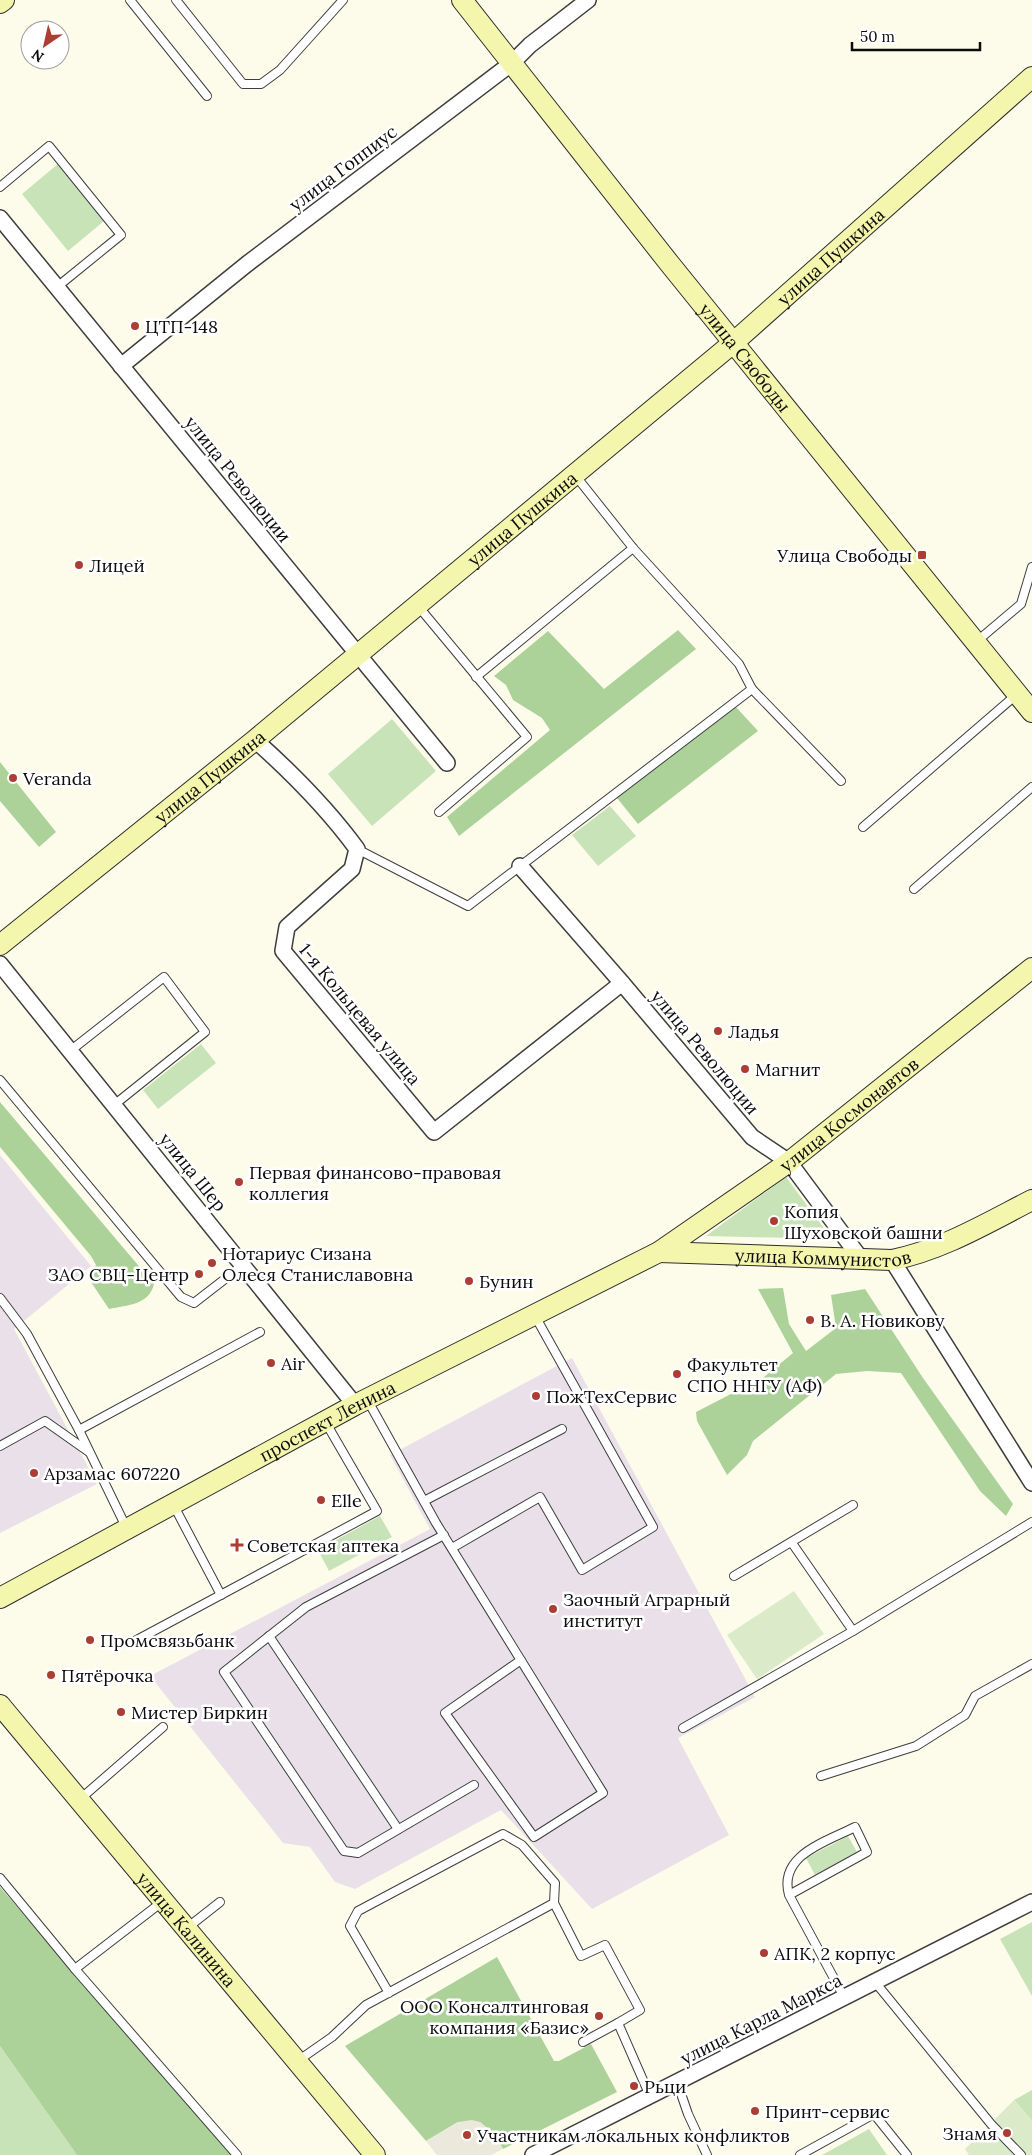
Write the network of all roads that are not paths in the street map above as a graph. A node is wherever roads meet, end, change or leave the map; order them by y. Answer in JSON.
{"nodes":[{"id":1,"x":4,"y":0,"type":"edge"},
{"id":2,"x":130,"y":0,"type":"edge"},
{"id":3,"x":176,"y":0,"type":"edge"},
{"id":4,"x":343,"y":0,"type":"edge"},
{"id":5,"x":462,"y":0,"type":"edge"},
{"id":6,"x":588,"y":0,"type":"edge"},
{"id":7,"x":0,"y":4,"type":"edge"},
{"id":8,"x":512,"y":63,"type":"junction"},
{"id":9,"x":1032,"y":77,"type":"edge"},
{"id":10,"x":207,"y":96,"type":"dead end"},
{"id":11,"x":0,"y":187,"type":"edge"},
{"id":12,"x":0,"y":218,"type":"edge"},
{"id":13,"x":58,"y":288,"type":"junction"},
{"id":14,"x":733,"y":343,"type":"junction"},
{"id":15,"x":121,"y":366,"type":"junction"},
{"id":16,"x":574,"y":474,"type":"junction"},
{"id":17,"x":633,"y":548,"type":"junction"},
{"id":18,"x":1032,"y":568,"type":"edge"},
{"id":19,"x":418,"y":605,"type":"junction"},
{"id":20,"x":976,"y":642,"type":"junction"},
{"id":21,"x":358,"y":655,"type":"junction"},
{"id":22,"x":476,"y":677,"type":"junction"},
{"id":23,"x":752,"y":689,"type":"junction"},
{"id":24,"x":1018,"y":694,"type":"junction"},
{"id":25,"x":1032,"y":712,"type":"edge"},
{"id":26,"x":255,"y":740,"type":"junction"},
{"id":27,"x":447,"y":763,"type":"dead end"},
{"id":28,"x":841,"y":781,"type":"dead end"},
{"id":29,"x":1032,"y":787,"type":"edge"},
{"id":30,"x":439,"y":812,"type":"dead end"},
{"id":31,"x":863,"y":827,"type":"dead end"},
{"id":32,"x":357,"y":849,"type":"junction"},
{"id":33,"x":520,"y":866,"type":"junction"},
{"id":34,"x":914,"y":888,"type":"dead end"},
{"id":35,"x":0,"y":945,"type":"edge"},
{"id":36,"x":0,"y":964,"type":"edge"},
{"id":37,"x":1032,"y":968,"type":"edge"},
{"id":38,"x":622,"y":983,"type":"junction"},
{"id":39,"x":70,"y":1051,"type":"junction"},
{"id":40,"x":0,"y":1080,"type":"edge"},
{"id":41,"x":114,"y":1105,"type":"junction"},
{"id":42,"x":788,"y":1162,"type":"junction"},
{"id":43,"x":1032,"y":1200,"type":"edge"},
{"id":44,"x":660,"y":1252,"type":"junction"},
{"id":45,"x":861,"y":1259,"type":"junction"},
{"id":46,"x":892,"y":1260,"type":"junction"},
{"id":47,"x":243,"y":1265,"type":"junction"},
{"id":48,"x":0,"y":1298,"type":"edge"},
{"id":49,"x":534,"y":1314,"type":"junction"},
{"id":50,"x":260,"y":1332,"type":"dead end"},
{"id":51,"x":361,"y":1402,"type":"junction"},
{"id":52,"x":325,"y":1421,"type":"junction"},
{"id":53,"x":562,"y":1429,"type":"dead end"},
{"id":54,"x":79,"y":1430,"type":"junction"},
{"id":55,"x":0,"y":1446,"type":"edge"},
{"id":56,"x":90,"y":1454,"type":"junction"},
{"id":57,"x":1026,"y":1464,"type":"edge"},
{"id":58,"x":1032,"y":1483,"type":"edge"},
{"id":59,"x":424,"y":1501,"type":"junction"},
{"id":60,"x":172,"y":1504,"type":"junction"},
{"id":61,"x":853,"y":1505,"type":"dead end"},
{"id":62,"x":1032,"y":1522,"type":"edge"},
{"id":63,"x":127,"y":1529,"type":"junction"},
{"id":64,"x":444,"y":1535,"type":"junction"},
{"id":65,"x":792,"y":1543,"type":"junction"},
{"id":66,"x":452,"y":1548,"type":"junction"},
{"id":67,"x":734,"y":1576,"type":"dead end"},
{"id":68,"x":221,"y":1595,"type":"junction"},
{"id":69,"x":0,"y":1598,"type":"edge"},
{"id":70,"x":853,"y":1631,"type":"junction"},
{"id":71,"x":269,"y":1636,"type":"junction"},
{"id":72,"x":133,"y":1642,"type":"dead end"},
{"id":73,"x":521,"y":1660,"type":"junction"},
{"id":74,"x":1032,"y":1664,"type":"edge"},
{"id":75,"x":0,"y":1705,"type":"edge"},
{"id":76,"x":163,"y":1727,"type":"dead end"},
{"id":77,"x":683,"y":1728,"type":"dead end"},
{"id":78,"x":821,"y":1776,"type":"dead end"},
{"id":79,"x":474,"y":1785,"type":"dead end"},
{"id":80,"x":79,"y":1800,"type":"junction"},
{"id":81,"x":398,"y":1829,"type":"junction"},
{"id":82,"x":0,"y":1878,"type":"edge"},
{"id":83,"x":789,"y":1896,"type":"junction"},
{"id":84,"x":164,"y":1901,"type":"junction"},
{"id":85,"x":220,"y":1902,"type":"dead end"},
{"id":86,"x":1032,"y":1902,"type":"edge"},
{"id":87,"x":554,"y":1903,"type":"junction"},
{"id":88,"x":187,"y":1928,"type":"junction"},
{"id":89,"x":75,"y":1969,"type":"junction"},
{"id":90,"x":875,"y":1982,"type":"junction"},
{"id":91,"x":388,"y":1993,"type":"junction"},
{"id":92,"x":844,"y":1997,"type":"junction"},
{"id":93,"x":618,"y":2023,"type":"junction"},
{"id":94,"x":583,"y":2042,"type":"dead end"},
{"id":95,"x":297,"y":2061,"type":"junction"},
{"id":96,"x":677,"y":2082,"type":"junction"},
{"id":97,"x":650,"y":2096,"type":"junction"},
{"id":98,"x":237,"y":2155,"type":"edge"},
{"id":99,"x":375,"y":2155,"type":"edge"},
{"id":100,"x":533,"y":2155,"type":"edge"},
{"id":101,"x":707,"y":2155,"type":"edge"},
{"id":102,"x":800,"y":2155,"type":"edge"},
{"id":103,"x":907,"y":2155,"type":"edge"},
{"id":104,"x":1021,"y":2155,"type":"edge"}],
"edges":[{"from":1,"to":7,"type":"street"},
{"from":2,"to":10,"type":"lane"},
{"from":3,"to":4,"type":"lane"},
{"from":5,"to":8,"type":"street","name":"улица Свободы"},
{"from":6,"to":8,"type":"street","name":"улица Гоппиус"},
{"from":8,"to":14,"type":"street","name":"улица Свободы"},
{"from":8,"to":15,"type":"street","name":"улица Гоппиус"},
{"from":9,"to":14,"type":"street","name":"улица Пушкина"},
{"from":11,"to":13,"type":"lane"},
{"from":12,"to":13,"type":"street","name":"улица Революции"},
{"from":13,"to":15,"type":"street","name":"улица Революции"},
{"from":14,"to":16,"type":"street","name":"улица Пушкина"},
{"from":14,"to":20,"type":"street","name":"улица Свободы"},
{"from":15,"to":21,"type":"street","name":"улица Революции"},
{"from":16,"to":17,"type":"lane"},
{"from":16,"to":19,"type":"street","name":"улица Пушкина"},
{"from":17,"to":22,"type":"lane"},
{"from":17,"to":23,"type":"lane"},
{"from":18,"to":20,"type":"lane"},
{"from":19,"to":21,"type":"street","name":"улица Пушкина"},
{"from":19,"to":22,"type":"lane"},
{"from":20,"to":24,"type":"street","name":"улица Свободы"},
{"from":21,"to":26,"type":"street","name":"улица Пушкина"},
{"from":21,"to":27,"type":"street","name":"улица Революции"},
{"from":22,"to":30,"type":"lane"},
{"from":23,"to":28,"type":"lane"},
{"from":23,"to":33,"type":"lane"},
{"from":24,"to":25,"type":"street","name":"улица Свободы"},
{"from":24,"to":31,"type":"lane"},
{"from":26,"to":32,"type":"street"},
{"from":26,"to":35,"type":"street","name":"улица Пушкина"},
{"from":29,"to":34,"type":"lane"},
{"from":32,"to":33,"type":"lane"},
{"from":32,"to":38,"type":"street","name":"1-я Кольцевая улица"},
{"from":33,"to":38,"type":"street","name":"улица Революции"},
{"from":36,"to":39,"type":"street","name":"улица Шер"},
{"from":37,"to":42,"type":"street","name":"улица Космонавтов"},
{"from":38,"to":42,"type":"street","name":"улица Революции"},
{"from":39,"to":41,"type":"street","name":"улица Шер"},
{"from":39,"to":41,"type":"lane"},
{"from":40,"to":47,"type":"lane"},
{"from":41,"to":47,"type":"street","name":"улица Шер"},
{"from":42,"to":44,"type":"street","name":"улица Космонавтов"},
{"from":42,"to":45,"type":"street","name":"улица Революции"},
{"from":43,"to":46,"type":"street","name":"улица Коммунистов"},
{"from":44,"to":45,"type":"street","name":"улица Коммунистов"},
{"from":44,"to":49,"type":"street","name":"проспект Ленина"},
{"from":45,"to":46,"type":"street","name":"улица Коммунистов"},
{"from":46,"to":57,"type":"street"},
{"from":47,"to":51,"type":"street","name":"улица Шер"},
{"from":48,"to":54,"type":"lane"},
{"from":49,"to":51,"type":"street","name":"проспект Ленина"},
{"from":49,"to":66,"type":"lane"},
{"from":50,"to":54,"type":"lane"},
{"from":51,"to":52,"type":"street","name":"проспект Ленина"},
{"from":51,"to":59,"type":"lane"},
{"from":52,"to":60,"type":"street","name":"проспект Ленина"},
{"from":52,"to":68,"type":"lane"},
{"from":53,"to":59,"type":"lane"},
{"from":54,"to":56,"type":"lane"},
{"from":55,"to":56,"type":"lane"},
{"from":56,"to":63,"type":"lane"},
{"from":57,"to":58,"type":"street"},
{"from":59,"to":64,"type":"lane"},
{"from":60,"to":63,"type":"street","name":"проспект Ленина"},
{"from":60,"to":68,"type":"lane"},
{"from":61,"to":65,"type":"lane"},
{"from":62,"to":70,"type":"lane"},
{"from":63,"to":69,"type":"street","name":"проспект Ленина"},
{"from":64,"to":66,"type":"lane"},
{"from":64,"to":71,"type":"lane"},
{"from":65,"to":67,"type":"lane"},
{"from":65,"to":70,"type":"lane"},
{"from":66,"to":73,"type":"lane"},
{"from":68,"to":72,"type":"lane"},
{"from":70,"to":77,"type":"lane"},
{"from":71,"to":81,"type":"lane"},
{"from":71,"to":81,"type":"lane"},
{"from":73,"to":73,"type":"lane"},
{"from":74,"to":78,"type":"lane"},
{"from":75,"to":80,"type":"street","name":"улица Калинина"},
{"from":76,"to":80,"type":"lane"},
{"from":79,"to":81,"type":"lane"},
{"from":80,"to":84,"type":"street","name":"улица Калинина"},
{"from":82,"to":89,"type":"lane"},
{"from":83,"to":83,"type":"lane"},
{"from":83,"to":92,"type":"lane"},
{"from":84,"to":88,"type":"street","name":"улица Калинина"},
{"from":84,"to":89,"type":"lane"},
{"from":85,"to":88,"type":"lane"},
{"from":86,"to":90,"type":"street","name":"улица Карла Маркса"},
{"from":87,"to":91,"type":"lane"},
{"from":87,"to":91,"type":"lane"},
{"from":87,"to":93,"type":"lane"},
{"from":88,"to":95,"type":"street","name":"улица Калинина"},
{"from":89,"to":98,"type":"lane"},
{"from":90,"to":92,"type":"street","name":"улица Карла Маркса"},
{"from":90,"to":104,"type":"lane"},
{"from":91,"to":95,"type":"lane"},
{"from":92,"to":96,"type":"street","name":"улица Карла Маркса"},
{"from":93,"to":94,"type":"lane"},
{"from":93,"to":97,"type":"lane"},
{"from":95,"to":99,"type":"street","name":"улица Калинина"},
{"from":96,"to":97,"type":"street","name":"улица Карла Маркса"},
{"from":96,"to":101,"type":"lane"},
{"from":97,"to":100,"type":"street","name":"улица Карла Маркса"},
{"from":102,"to":103,"type":"lane"}]}
